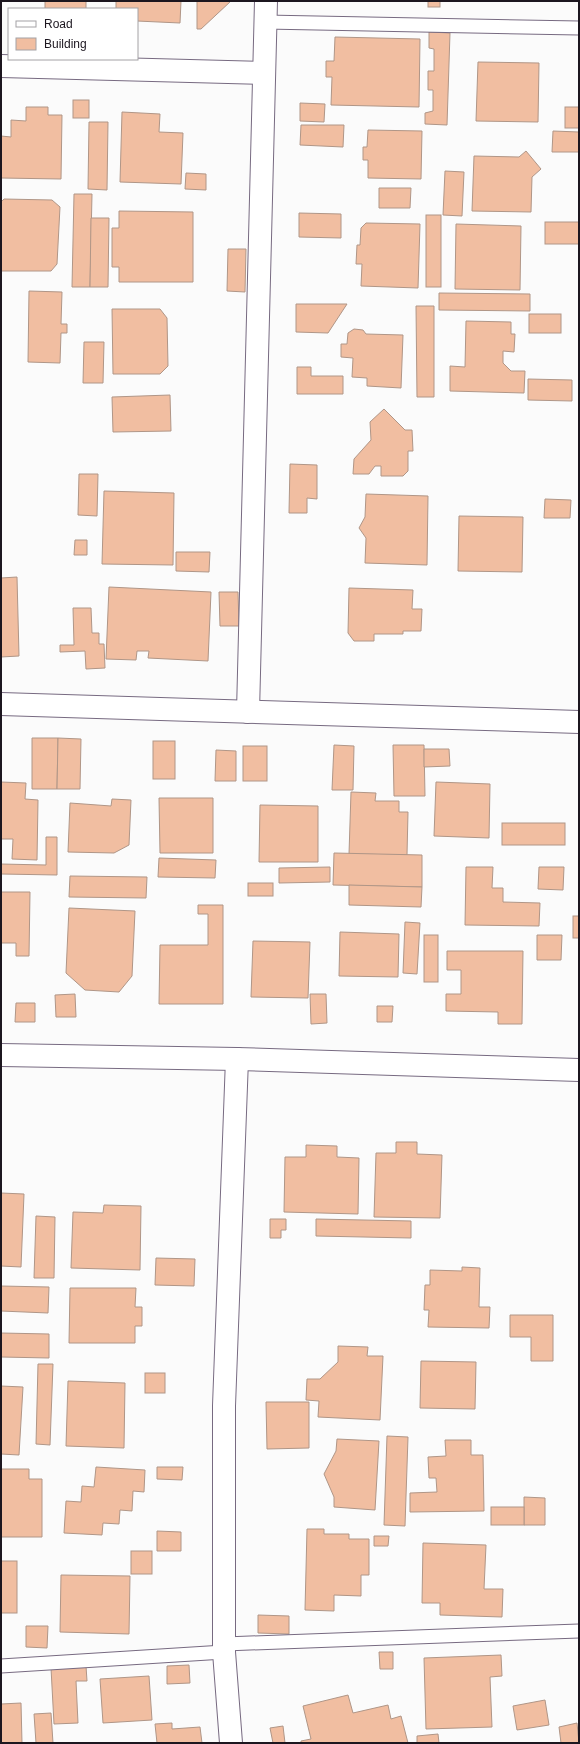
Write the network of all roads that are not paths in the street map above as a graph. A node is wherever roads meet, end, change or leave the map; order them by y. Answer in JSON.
{"nodes":[{"id":1,"x":266,"y":11,"type":"edge"},
{"id":2,"x":579,"y":28,"type":"edge"},
{"id":3,"x":1,"y":66,"type":"edge"},
{"id":4,"x":264,"y":73,"type":"junction"},
{"id":5,"x":1,"y":704,"type":"edge"},
{"id":6,"x":248,"y":712,"type":"junction"},
{"id":7,"x":579,"y":722,"type":"edge"},
{"id":8,"x":1,"y":1054,"type":"edge"},
{"id":9,"x":237,"y":1059,"type":"junction"},
{"id":10,"x":579,"y":1070,"type":"edge"},
{"id":11,"x":579,"y":1631,"type":"edge"},
{"id":12,"x":224,"y":1648,"type":"junction"},
{"id":13,"x":1,"y":1666,"type":"edge"},
{"id":14,"x":231,"y":1743,"type":"edge"}],
"edges":[{"from":1,"to":2,"type":"lane"},
{"from":1,"to":4,"type":"street"},
{"from":3,"to":4,"type":"street"},
{"from":4,"to":6,"type":"street"},
{"from":5,"to":6,"type":"street"},
{"from":6,"to":7,"type":"street"},
{"from":8,"to":9,"type":"street"},
{"from":9,"to":10,"type":"street"},
{"from":9,"to":12,"type":"street"},
{"from":11,"to":12,"type":"lane"},
{"from":12,"to":13,"type":"lane"},
{"from":12,"to":14,"type":"street"}]}
